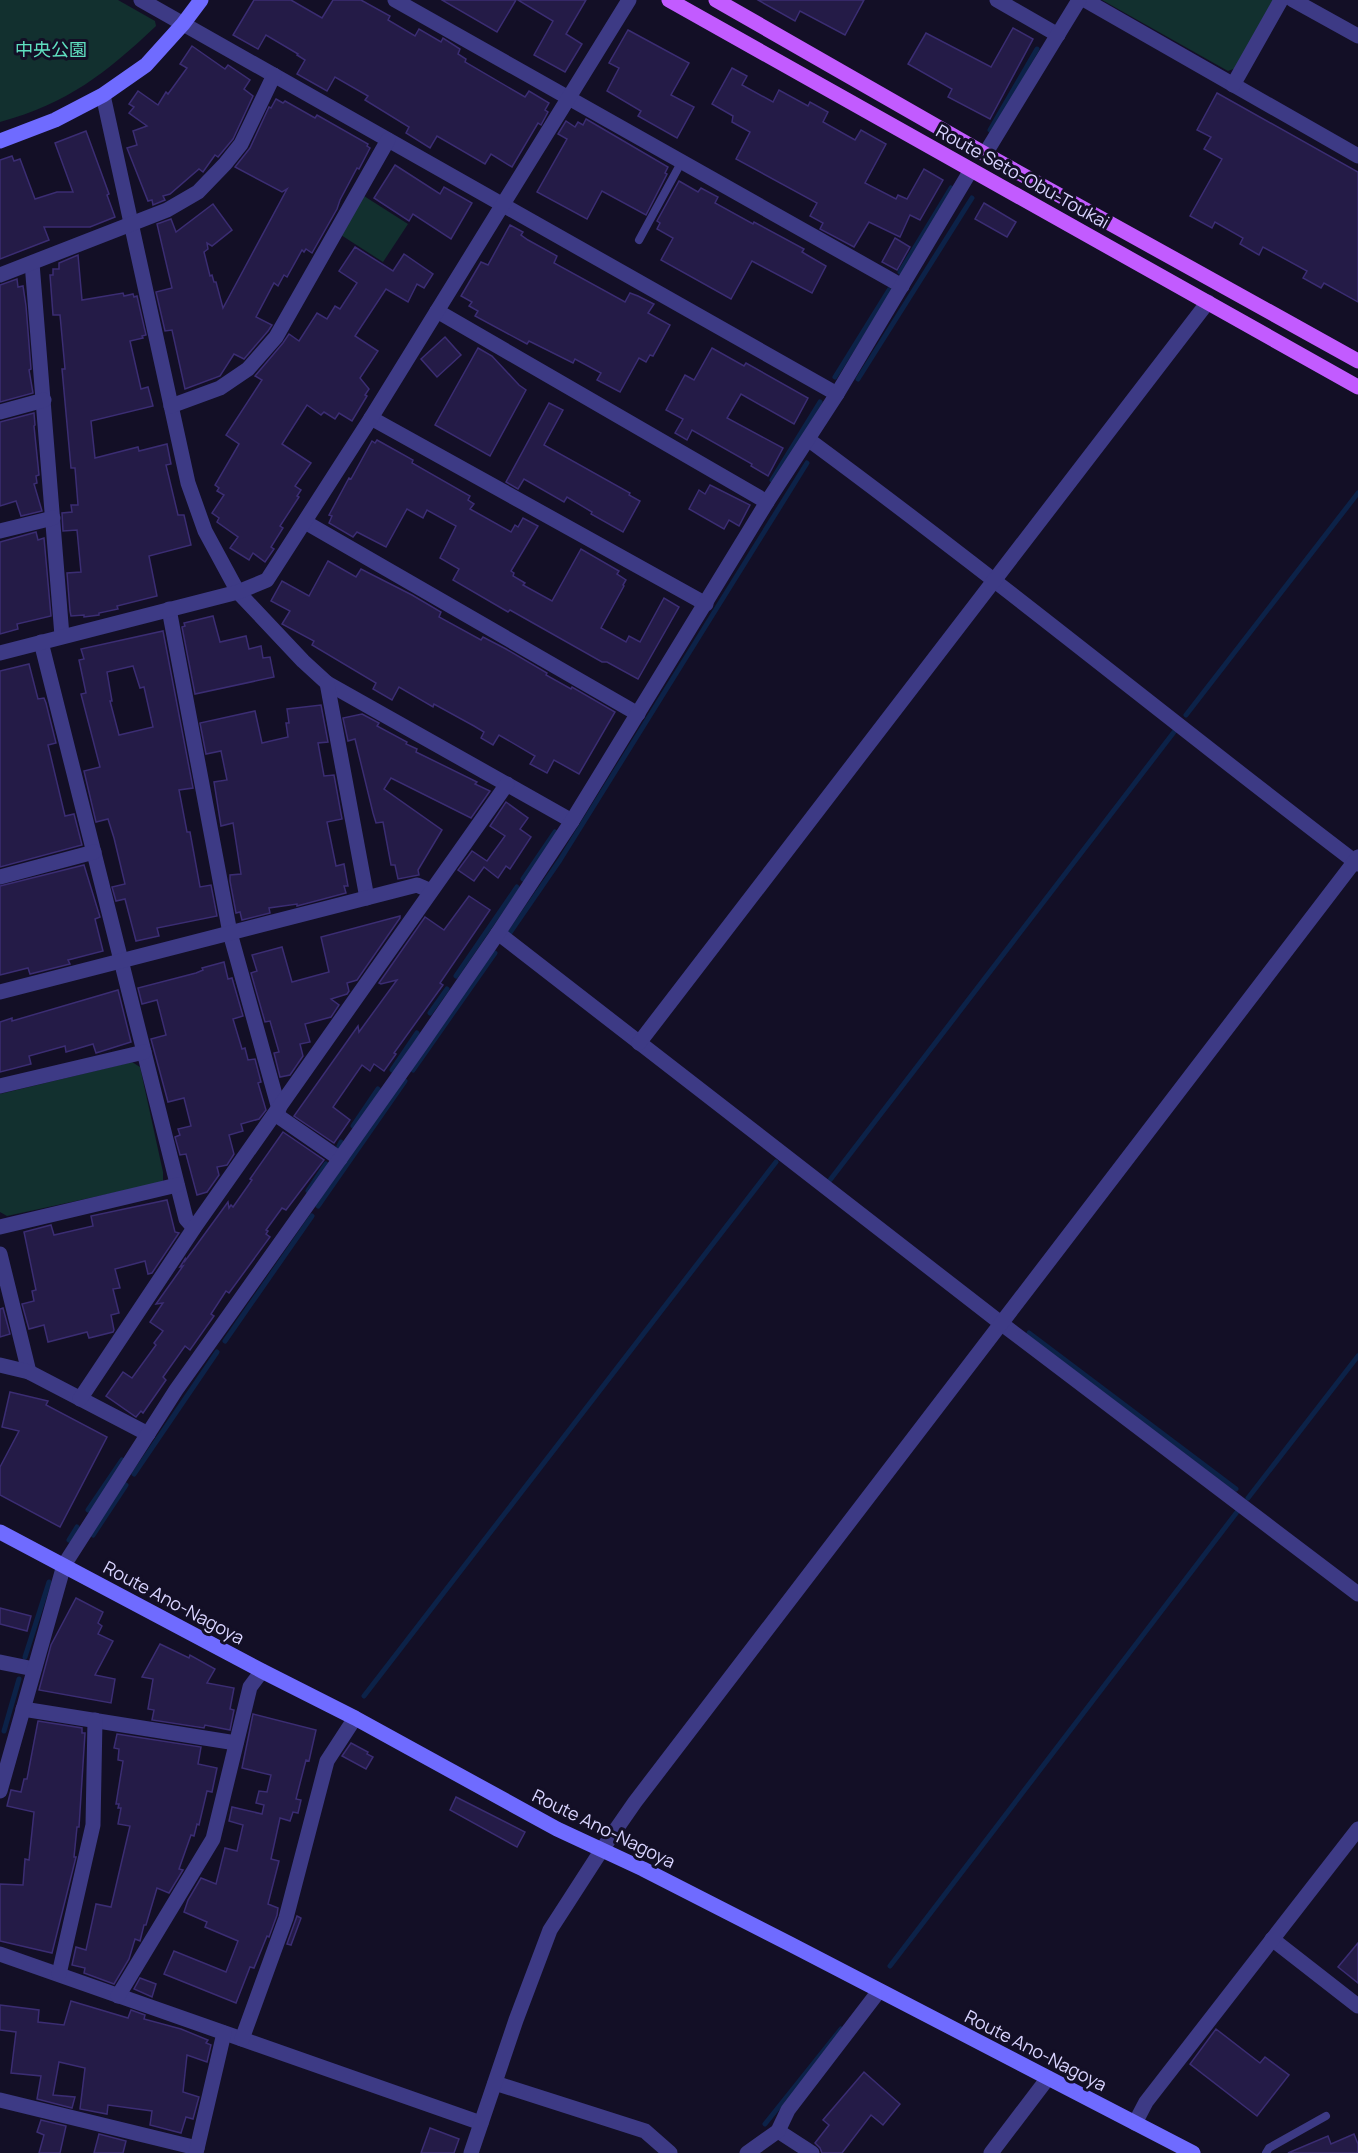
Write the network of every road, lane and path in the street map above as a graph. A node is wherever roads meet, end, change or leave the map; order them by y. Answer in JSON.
{"nodes":[{"id":1,"x":141,"y":0,"type":"edge"},
{"id":2,"x":201,"y":0,"type":"edge"},
{"id":3,"x":395,"y":0,"type":"edge"},
{"id":4,"x":629,"y":0,"type":"edge"},
{"id":5,"x":669,"y":0,"type":"edge"},
{"id":6,"x":716,"y":0,"type":"edge"},
{"id":7,"x":997,"y":0,"type":"edge"},
{"id":8,"x":1078,"y":0,"type":"edge"},
{"id":9,"x":1085,"y":0,"type":"edge"},
{"id":10,"x":1281,"y":0,"type":"edge"},
{"id":11,"x":1293,"y":0,"type":"edge"},
{"id":12,"x":183,"y":24,"type":"junction"},
{"id":13,"x":1058,"y":35,"type":"junction"},
{"id":14,"x":1358,"y":36,"type":"edge"},
{"id":15,"x":274,"y":75,"type":"junction"},
{"id":16,"x":1233,"y":85,"type":"junction"},
{"id":17,"x":103,"y":95,"type":"junction"},
{"id":18,"x":570,"y":97,"type":"junction"},
{"id":19,"x":388,"y":140,"type":"junction"},
{"id":20,"x":0,"y":141,"type":"edge"},
{"id":21,"x":985,"y":154,"type":"junction"},
{"id":22,"x":1358,"y":156,"type":"edge"},
{"id":23,"x":682,"y":161,"type":"junction"},
{"id":24,"x":971,"y":170,"type":"junction"},
{"id":25,"x":502,"y":205,"type":"junction"},
{"id":26,"x":130,"y":223,"type":"junction"},
{"id":27,"x":639,"y":240,"type":"dead end"},
{"id":28,"x":32,"y":263,"type":"junction"},
{"id":29,"x":0,"y":274,"type":"edge"},
{"id":30,"x":902,"y":286,"type":"junction"},
{"id":31,"x":1208,"y":302,"type":"junction"},
{"id":32,"x":437,"y":311,"type":"junction"},
{"id":33,"x":1358,"y":361,"type":"edge"},
{"id":34,"x":1358,"y":387,"type":"edge"},
{"id":35,"x":837,"y":394,"type":"junction"},
{"id":36,"x":45,"y":400,"type":"junction"},
{"id":37,"x":171,"y":406,"type":"junction"},
{"id":38,"x":0,"y":412,"type":"edge"},
{"id":39,"x":371,"y":418,"type":"junction"},
{"id":40,"x":808,"y":440,"type":"junction"},
{"id":41,"x":767,"y":502,"type":"junction"},
{"id":42,"x":53,"y":518,"type":"junction"},
{"id":43,"x":305,"y":522,"type":"junction"},
{"id":44,"x":0,"y":531,"type":"edge"},
{"id":45,"x":995,"y":582,"type":"junction"},
{"id":46,"x":238,"y":592,"type":"junction"},
{"id":47,"x":706,"y":604,"type":"junction"},
{"id":48,"x":169,"y":609,"type":"junction"},
{"id":49,"x":62,"y":636,"type":"junction"},
{"id":50,"x":41,"y":642,"type":"junction"},
{"id":51,"x":0,"y":653,"type":"edge"},
{"id":52,"x":327,"y":683,"type":"junction"},
{"id":53,"x":638,"y":714,"type":"junction"},
{"id":54,"x":507,"y":784,"type":"junction"},
{"id":55,"x":572,"y":821,"type":"junction"},
{"id":56,"x":94,"y":852,"type":"junction"},
{"id":57,"x":1357,"y":861,"type":"edge"},
{"id":58,"x":1,"y":872,"type":"edge"},
{"id":59,"x":431,"y":891,"type":"junction"},
{"id":60,"x":367,"y":898,"type":"junction"},
{"id":61,"x":230,"y":933,"type":"junction"},
{"id":62,"x":498,"y":933,"type":"junction"},
{"id":63,"x":121,"y":961,"type":"junction"},
{"id":64,"x":0,"y":992,"type":"edge"},
{"id":65,"x":639,"y":1043,"type":"junction"},
{"id":66,"x":144,"y":1052,"type":"junction"},
{"id":67,"x":0,"y":1086,"type":"edge"},
{"id":68,"x":277,"y":1112,"type":"junction"},
{"id":69,"x":340,"y":1159,"type":"junction"},
{"id":70,"x":177,"y":1185,"type":"junction"},
{"id":71,"x":0,"y":1227,"type":"edge"},
{"id":72,"x":194,"y":1228,"type":"junction"},
{"id":73,"x":0,"y":1254,"type":"edge"},
{"id":74,"x":1002,"y":1324,"type":"junction"},
{"id":75,"x":0,"y":1365,"type":"edge"},
{"id":76,"x":29,"y":1372,"type":"junction"},
{"id":77,"x":80,"y":1399,"type":"junction"},
{"id":78,"x":148,"y":1434,"type":"junction"},
{"id":79,"x":0,"y":1532,"type":"edge"},
{"id":80,"x":64,"y":1565,"type":"junction"},
{"id":81,"x":1358,"y":1594,"type":"edge"},
{"id":82,"x":0,"y":1662,"type":"edge"},
{"id":83,"x":34,"y":1670,"type":"junction"},
{"id":84,"x":262,"y":1671,"type":"junction"},
{"id":85,"x":23,"y":1709,"type":"junction"},
{"id":86,"x":355,"y":1718,"type":"junction"},
{"id":87,"x":95,"y":1720,"type":"junction"},
{"id":88,"x":7,"y":1741,"type":"edge"},
{"id":89,"x":236,"y":1743,"type":"junction"},
{"id":90,"x":4,"y":1761,"type":"edge"},
{"id":91,"x":0,"y":1791,"type":"edge"},
{"id":92,"x":1358,"y":1829,"type":"edge"},
{"id":93,"x":601,"y":1851,"type":"junction"},
{"id":94,"x":1272,"y":1940,"type":"junction"},
{"id":95,"x":0,"y":1954,"type":"edge"},
{"id":96,"x":59,"y":1974,"type":"junction"},
{"id":97,"x":879,"y":1991,"type":"junction"},
{"id":98,"x":118,"y":1996,"type":"junction"},
{"id":99,"x":1358,"y":2006,"type":"edge"},
{"id":100,"x":224,"y":2033,"type":"junction"},
{"id":101,"x":242,"y":2039,"type":"junction"},
{"id":102,"x":1048,"y":2078,"type":"junction"},
{"id":103,"x":495,"y":2083,"type":"junction"},
{"id":104,"x":0,"y":2100,"type":"edge"},
{"id":105,"x":1326,"y":2116,"type":"dead end"},
{"id":106,"x":481,"y":2123,"type":"junction"},
{"id":107,"x":1135,"y":2123,"type":"junction"},
{"id":108,"x":778,"y":2131,"type":"junction"},
{"id":109,"x":197,"y":2150,"type":"edge"},
{"id":110,"x":471,"y":2153,"type":"edge"},
{"id":111,"x":670,"y":2153,"type":"edge"},
{"id":112,"x":747,"y":2153,"type":"edge"},
{"id":113,"x":812,"y":2153,"type":"edge"},
{"id":114,"x":991,"y":2153,"type":"edge"},
{"id":115,"x":1193,"y":2153,"type":"edge"},
{"id":116,"x":1266,"y":2153,"type":"edge"}],
"edges":[{"from":1,"to":12,"type":"street"},
{"from":2,"to":12,"type":"main road"},
{"from":3,"to":18,"type":"street"},
{"from":4,"to":18,"type":"street"},
{"from":5,"to":24,"type":"main road","name":"Route Seto-Obu-Toukai"},
{"from":6,"to":21,"type":"main road","name":"Route Seto-Obu-Toukai"},
{"from":7,"to":13,"type":"street"},
{"from":8,"to":13,"type":"street"},
{"from":9,"to":16,"type":"street"},
{"from":10,"to":16,"type":"street"},
{"from":11,"to":14,"type":"street"},
{"from":12,"to":15,"type":"street"},
{"from":12,"to":17,"type":"main road"},
{"from":13,"to":21,"type":"street"},
{"from":15,"to":19,"type":"street"},
{"from":15,"to":26,"type":"street"},
{"from":16,"to":22,"type":"street"},
{"from":17,"to":20,"type":"main road"},
{"from":17,"to":26,"type":"street"},
{"from":18,"to":23,"type":"street"},
{"from":18,"to":25,"type":"street"},
{"from":19,"to":25,"type":"street"},
{"from":19,"to":37,"type":"street"},
{"from":21,"to":33,"type":"main road","name":"Route Seto-Obu-Toukai"},
{"from":23,"to":27,"type":"lane"},
{"from":23,"to":30,"type":"street"},
{"from":24,"to":30,"type":"street"},
{"from":24,"to":31,"type":"main road","name":"Route Seto-Obu-Toukai"},
{"from":25,"to":32,"type":"street"},
{"from":25,"to":35,"type":"street"},
{"from":26,"to":28,"type":"street"},
{"from":26,"to":37,"type":"street"},
{"from":28,"to":29,"type":"street"},
{"from":28,"to":36,"type":"street"},
{"from":30,"to":35,"type":"street"},
{"from":31,"to":34,"type":"main road","name":"Route Seto-Obu-Toukai"},
{"from":31,"to":45,"type":"street"},
{"from":32,"to":39,"type":"street"},
{"from":32,"to":41,"type":"street"},
{"from":35,"to":40,"type":"street"},
{"from":36,"to":38,"type":"street"},
{"from":36,"to":42,"type":"street"},
{"from":37,"to":46,"type":"street"},
{"from":39,"to":43,"type":"street"},
{"from":39,"to":47,"type":"street"},
{"from":40,"to":41,"type":"street"},
{"from":40,"to":45,"type":"street"},
{"from":41,"to":47,"type":"street"},
{"from":42,"to":44,"type":"street"},
{"from":42,"to":49,"type":"street"},
{"from":43,"to":46,"type":"street"},
{"from":43,"to":53,"type":"street"},
{"from":45,"to":57,"type":"street"},
{"from":45,"to":65,"type":"street"},
{"from":46,"to":48,"type":"street"},
{"from":46,"to":52,"type":"street"},
{"from":47,"to":53,"type":"street"},
{"from":48,"to":49,"type":"street"},
{"from":48,"to":61,"type":"street"},
{"from":49,"to":50,"type":"street"},
{"from":50,"to":51,"type":"street"},
{"from":50,"to":56,"type":"street"},
{"from":52,"to":54,"type":"street"},
{"from":52,"to":60,"type":"street"},
{"from":53,"to":55,"type":"street"},
{"from":54,"to":55,"type":"street"},
{"from":54,"to":59,"type":"street"},
{"from":55,"to":62,"type":"street"},
{"from":56,"to":58,"type":"street"},
{"from":56,"to":63,"type":"street"},
{"from":57,"to":74,"type":"street"},
{"from":59,"to":60,"type":"street"},
{"from":59,"to":68,"type":"street"},
{"from":60,"to":61,"type":"street"},
{"from":61,"to":63,"type":"street"},
{"from":61,"to":68,"type":"street"},
{"from":62,"to":65,"type":"street"},
{"from":62,"to":69,"type":"street"},
{"from":63,"to":64,"type":"street"},
{"from":63,"to":66,"type":"street"},
{"from":65,"to":74,"type":"street"},
{"from":66,"to":67,"type":"street"},
{"from":66,"to":70,"type":"street"},
{"from":68,"to":69,"type":"street"},
{"from":68,"to":72,"type":"street"},
{"from":69,"to":78,"type":"street"},
{"from":70,"to":71,"type":"street"},
{"from":70,"to":72,"type":"street"},
{"from":72,"to":77,"type":"street"},
{"from":73,"to":76,"type":"street"},
{"from":74,"to":81,"type":"street"},
{"from":74,"to":93,"type":"street"},
{"from":75,"to":76,"type":"street"},
{"from":76,"to":77,"type":"street"},
{"from":77,"to":78,"type":"street"},
{"from":78,"to":80,"type":"street"},
{"from":79,"to":80,"type":"main road","name":"Route Ano-Nagoya"},
{"from":80,"to":83,"type":"street"},
{"from":80,"to":84,"type":"main road","name":"Route Ano-Nagoya"},
{"from":82,"to":83,"type":"street"},
{"from":83,"to":85,"type":"street"},
{"from":84,"to":86,"type":"main road","name":"Route Ano-Nagoya"},
{"from":84,"to":89,"type":"street"},
{"from":85,"to":87,"type":"street"},
{"from":85,"to":88,"type":"street"},
{"from":86,"to":93,"type":"main road","name":"Route Ano-Nagoya"},
{"from":86,"to":101,"type":"street"},
{"from":87,"to":89,"type":"street"},
{"from":87,"to":96,"type":"street"},
{"from":88,"to":90,"type":"street"},
{"from":89,"to":98,"type":"street"},
{"from":90,"to":91,"type":"street"},
{"from":92,"to":94,"type":"street"},
{"from":93,"to":97,"type":"main road","name":"Route Ano-Nagoya"},
{"from":93,"to":103,"type":"street"},
{"from":94,"to":99,"type":"street"},
{"from":94,"to":107,"type":"street"},
{"from":95,"to":96,"type":"street"},
{"from":96,"to":98,"type":"street"},
{"from":97,"to":102,"type":"main road","name":"Route Ano-Nagoya"},
{"from":97,"to":108,"type":"street"},
{"from":98,"to":100,"type":"street"},
{"from":100,"to":101,"type":"street"},
{"from":100,"to":109,"type":"street"},
{"from":101,"to":106,"type":"street"},
{"from":102,"to":107,"type":"main road","name":"Route Ano-Nagoya"},
{"from":102,"to":114,"type":"street"},
{"from":103,"to":106,"type":"street"},
{"from":103,"to":111,"type":"street"},
{"from":104,"to":109,"type":"street"},
{"from":105,"to":116,"type":"lane"},
{"from":106,"to":110,"type":"street"},
{"from":107,"to":115,"type":"main road","name":"Route Ano-Nagoya"},
{"from":108,"to":112,"type":"street"},
{"from":108,"to":113,"type":"street"}]}
